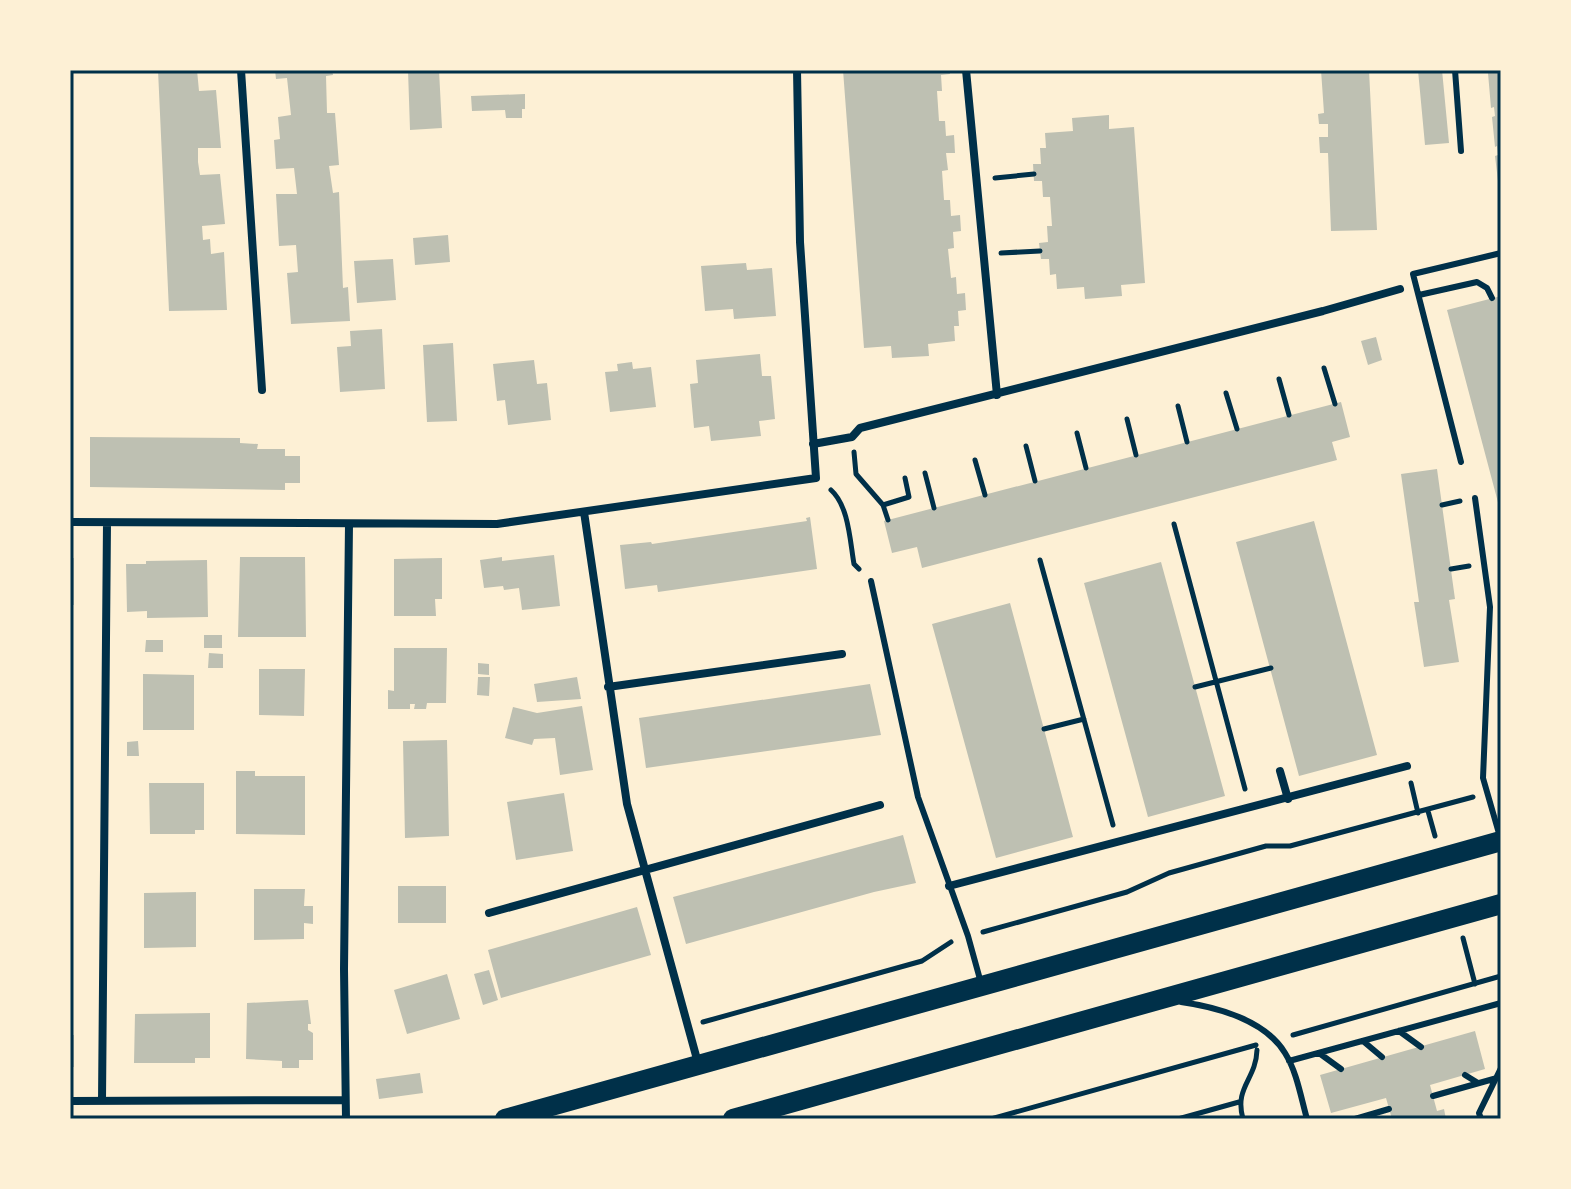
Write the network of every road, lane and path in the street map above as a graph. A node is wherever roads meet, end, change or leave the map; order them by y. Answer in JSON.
{"nodes":[{"id":1,"x":241,"y":70,"type":"edge"},
{"id":2,"x":797,"y":70,"type":"edge"},
{"id":3,"x":966,"y":70,"type":"edge"},
{"id":4,"x":1455,"y":70,"type":"edge"},
{"id":5,"x":1461,"y":151,"type":"dead end"},
{"id":6,"x":1034,"y":174,"type":"dead end"},
{"id":7,"x":976,"y":180,"type":"junction"},
{"id":8,"x":1040,"y":251,"type":"dead end"},
{"id":9,"x":1501,"y":253,"type":"edge"},
{"id":10,"x":984,"y":254,"type":"junction"},
{"id":11,"x":1416,"y":285,"type":"junction"},
{"id":12,"x":1400,"y":289,"type":"joint"},
{"id":13,"x":1419,"y":295,"type":"junction"},
{"id":14,"x":1492,"y":298,"type":"dead end"},
{"id":15,"x":1324,"y":368,"type":"dead end"},
{"id":16,"x":1279,"y":379,"type":"dead end"},
{"id":17,"x":262,"y":390,"type":"dead end"},
{"id":18,"x":1226,"y":393,"type":"dead end"},
{"id":19,"x":997,"y":395,"type":"junction"},
{"id":20,"x":1335,"y":404,"type":"dead end"},
{"id":21,"x":1178,"y":406,"type":"dead end"},
{"id":22,"x":1289,"y":415,"type":"dead end"},
{"id":23,"x":1127,"y":419,"type":"dead end"},
{"id":24,"x":1237,"y":429,"type":"dead end"},
{"id":25,"x":1077,"y":433,"type":"dead end"},
{"id":26,"x":852,"y":437,"type":"junction"},
{"id":27,"x":1187,"y":442,"type":"dead end"},
{"id":28,"x":813,"y":444,"type":"junction"},
{"id":29,"x":1026,"y":446,"type":"dead end"},
{"id":30,"x":1136,"y":455,"type":"dead end"},
{"id":31,"x":975,"y":460,"type":"dead end"},
{"id":32,"x":1461,"y":462,"type":"dead end"},
{"id":33,"x":1086,"y":468,"type":"dead end"},
{"id":34,"x":925,"y":473,"type":"dead end"},
{"id":35,"x":905,"y":478,"type":"dead end"},
{"id":36,"x":1035,"y":481,"type":"dead end"},
{"id":37,"x":828,"y":489,"type":"dead end"},
{"id":38,"x":985,"y":495,"type":"dead end"},
{"id":39,"x":1475,"y":498,"type":"dead end"},
{"id":40,"x":883,"y":505,"type":"junction"},
{"id":41,"x":934,"y":508,"type":"dead end"},
{"id":42,"x":584,"y":512,"type":"junction"},
{"id":43,"x":888,"y":520,"type":"dead end"},
{"id":44,"x":70,"y":522,"type":"edge"},
{"id":45,"x":107,"y":523,"type":"junction"},
{"id":46,"x":349,"y":524,"type":"junction"},
{"id":47,"x":1174,"y":524,"type":"dead end"},
{"id":48,"x":1040,"y":560,"type":"dead end"},
{"id":49,"x":854,"y":564,"type":"dead end"},
{"id":50,"x":871,"y":581,"type":"dead end"},
{"id":51,"x":842,"y":654,"type":"dead end"},
{"id":52,"x":1271,"y":668,"type":"dead end"},
{"id":53,"x":1218,"y":682,"type":"junction"},
{"id":54,"x":608,"y":687,"type":"junction"},
{"id":55,"x":1195,"y":687,"type":"dead end"},
{"id":56,"x":1084,"y":719,"type":"junction"},
{"id":57,"x":1044,"y":729,"type":"dead end"},
{"id":58,"x":1407,"y":766,"type":"joint"},
{"id":59,"x":1280,"y":771,"type":"dead end"},
{"id":60,"x":1486,"y":793,"type":"junction"},
{"id":61,"x":1247,"y":796,"type":"dead end"},
{"id":62,"x":1288,"y":799,"type":"junction"},
{"id":63,"x":880,"y":805,"type":"dead end"},
{"id":64,"x":1428,"y":811,"type":"junction"},
{"id":65,"x":1418,"y":813,"type":"junction"},
{"id":66,"x":1114,"y":829,"type":"dead end"},
{"id":67,"x":1434,"y":834,"type":"dead end"},
{"id":68,"x":1501,"y":841,"type":"edge"},
{"id":69,"x":644,"y":872,"type":"junction"},
{"id":70,"x":949,"y":886,"type":"junction"},
{"id":71,"x":1501,"y":904,"type":"edge"},
{"id":72,"x":489,"y":913,"type":"dead end"},
{"id":73,"x":985,"y":931,"type":"dead end"},
{"id":74,"x":955,"y":940,"type":"dead end"},
{"id":75,"x":1464,"y":942,"type":"dead end"},
{"id":76,"x":1501,"y":976,"type":"edge"},
{"id":77,"x":1475,"y":984,"type":"junction"},
{"id":78,"x":982,"y":987,"type":"junction"},
{"id":79,"x":1149,"y":1003,"type":"junction"},
{"id":80,"x":1501,"y":1003,"type":"edge"},
{"id":81,"x":697,"y":1024,"type":"dead end"},
{"id":82,"x":1399,"y":1031,"type":"junction"},
{"id":83,"x":1296,"y":1034,"type":"dead end"},
{"id":84,"x":1363,"y":1041,"type":"junction"},
{"id":85,"x":1421,"y":1047,"type":"dead end"},
{"id":86,"x":1319,"y":1053,"type":"junction"},
{"id":87,"x":1382,"y":1057,"type":"dead end"},
{"id":88,"x":1289,"y":1061,"type":"junction"},
{"id":89,"x":699,"y":1065,"type":"junction"},
{"id":90,"x":1501,"y":1068,"type":"edge"},
{"id":91,"x":1341,"y":1069,"type":"dead end"},
{"id":92,"x":1465,"y":1075,"type":"dead end"},
{"id":93,"x":1497,"y":1078,"type":"junction"},
{"id":94,"x":1478,"y":1083,"type":"junction"},
{"id":95,"x":1433,"y":1096,"type":"dead end"},
{"id":96,"x":345,"y":1100,"type":"junction"},
{"id":97,"x":70,"y":1101,"type":"edge"},
{"id":98,"x":102,"y":1101,"type":"junction"},
{"id":99,"x":1239,"y":1102,"type":"junction"},
{"id":100,"x":1389,"y":1109,"type":"dead end"},
{"id":101,"x":1187,"y":1118,"type":"edge"},
{"id":102,"x":346,"y":1119,"type":"edge"},
{"id":103,"x":505,"y":1119,"type":"edge"},
{"id":104,"x":733,"y":1119,"type":"edge"},
{"id":105,"x":992,"y":1119,"type":"edge"},
{"id":106,"x":1178,"y":1119,"type":"edge"},
{"id":107,"x":1243,"y":1119,"type":"edge"},
{"id":108,"x":1307,"y":1119,"type":"edge"},
{"id":109,"x":1355,"y":1119,"type":"edge"},
{"id":110,"x":1481,"y":1119,"type":"edge"}],
"edges":[{"from":1,"to":17,"type":"street"},
{"from":2,"to":28,"type":"street"},
{"from":3,"to":7,"type":"street"},
{"from":4,"to":5,"type":"lane"},
{"from":6,"to":7,"type":"path"},
{"from":7,"to":10,"type":"street"},
{"from":8,"to":10,"type":"path"},
{"from":9,"to":11,"type":"lane"},
{"from":10,"to":19,"type":"street"},
{"from":11,"to":12,"type":"lane"},
{"from":11,"to":13,"type":"lane"},
{"from":12,"to":19,"type":"street"},
{"from":13,"to":14,"type":"lane"},
{"from":13,"to":32,"type":"lane"},
{"from":15,"to":20,"type":"path"},
{"from":16,"to":22,"type":"path"},
{"from":18,"to":24,"type":"path"},
{"from":19,"to":26,"type":"street"},
{"from":21,"to":27,"type":"path"},
{"from":23,"to":30,"type":"path"},
{"from":25,"to":33,"type":"path"},
{"from":26,"to":28,"type":"street"},
{"from":26,"to":40,"type":"path"},
{"from":28,"to":42,"type":"street"},
{"from":29,"to":36,"type":"path"},
{"from":31,"to":38,"type":"path"},
{"from":34,"to":41,"type":"path"},
{"from":35,"to":40,"type":"path"},
{"from":37,"to":49,"type":"path"},
{"from":39,"to":60,"type":"lane"},
{"from":40,"to":43,"type":"path"},
{"from":42,"to":46,"type":"street"},
{"from":42,"to":54,"type":"street"},
{"from":44,"to":45,"type":"street"},
{"from":45,"to":46,"type":"street"},
{"from":45,"to":98,"type":"street"},
{"from":46,"to":96,"type":"street"},
{"from":47,"to":53,"type":"path"},
{"from":48,"to":56,"type":"path"},
{"from":50,"to":70,"type":"lane"},
{"from":51,"to":54,"type":"street"},
{"from":52,"to":53,"type":"path"},
{"from":53,"to":55,"type":"path"},
{"from":53,"to":61,"type":"path"},
{"from":54,"to":69,"type":"street"},
{"from":56,"to":57,"type":"path"},
{"from":56,"to":66,"type":"path"},
{"from":58,"to":62,"type":"street"},
{"from":58,"to":65,"type":"path"},
{"from":59,"to":62,"type":"street"},
{"from":60,"to":64,"type":"path"},
{"from":60,"to":68,"type":"lane"},
{"from":62,"to":70,"type":"street"},
{"from":63,"to":69,"type":"street"},
{"from":64,"to":65,"type":"path"},
{"from":64,"to":67,"type":"path"},
{"from":65,"to":73,"type":"path"},
{"from":68,"to":78,"type":"main road"},
{"from":69,"to":72,"type":"street"},
{"from":69,"to":89,"type":"street"},
{"from":70,"to":78,"type":"lane"},
{"from":71,"to":79,"type":"main road"},
{"from":74,"to":81,"type":"path"},
{"from":75,"to":77,"type":"path"},
{"from":76,"to":77,"type":"path"},
{"from":77,"to":83,"type":"path"},
{"from":78,"to":89,"type":"main road"},
{"from":79,"to":88,"type":"lane"},
{"from":79,"to":104,"type":"main road"},
{"from":80,"to":82,"type":"lane"},
{"from":82,"to":84,"type":"lane"},
{"from":82,"to":85,"type":"lane"},
{"from":84,"to":86,"type":"lane"},
{"from":84,"to":87,"type":"lane"},
{"from":86,"to":88,"type":"lane"},
{"from":86,"to":91,"type":"lane"},
{"from":88,"to":108,"type":"lane"},
{"from":89,"to":103,"type":"main road"},
{"from":90,"to":93,"type":"lane"},
{"from":92,"to":94,"type":"lane"},
{"from":93,"to":94,"type":"lane"},
{"from":93,"to":110,"type":"lane"},
{"from":94,"to":95,"type":"lane"},
{"from":96,"to":98,"type":"street"},
{"from":96,"to":102,"type":"street"},
{"from":97,"to":98,"type":"street"},
{"from":99,"to":101,"type":"path"},
{"from":99,"to":105,"type":"path"},
{"from":99,"to":107,"type":"path"},
{"from":100,"to":109,"type":"lane"},
{"from":101,"to":106,"type":"path"}]}
